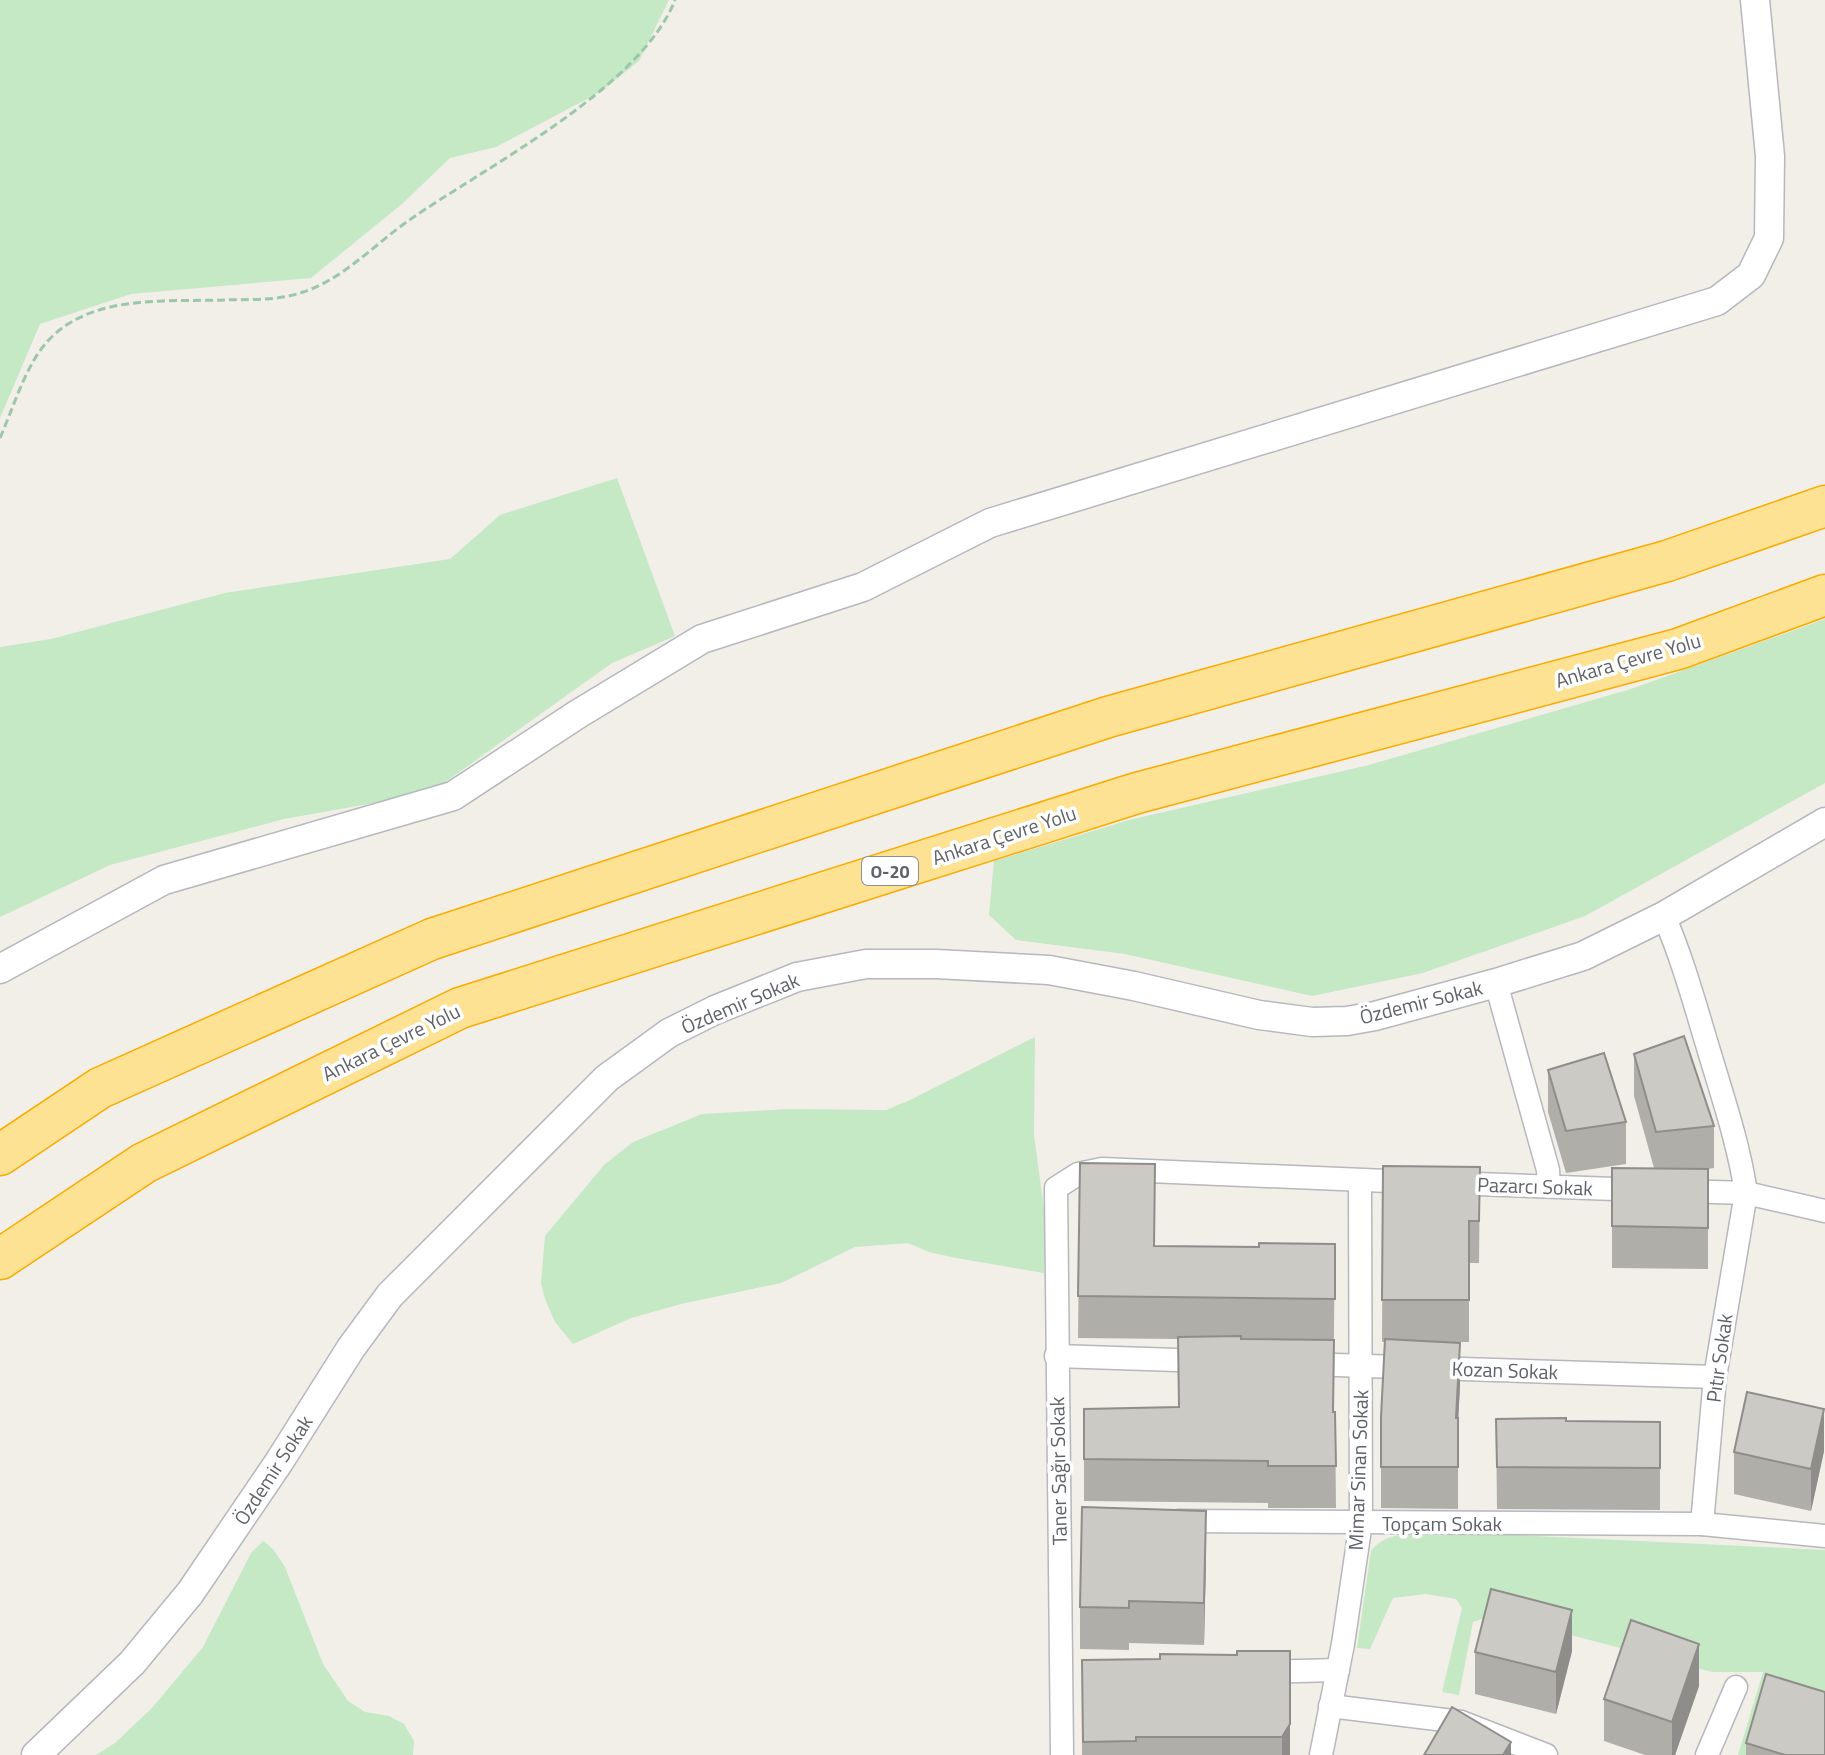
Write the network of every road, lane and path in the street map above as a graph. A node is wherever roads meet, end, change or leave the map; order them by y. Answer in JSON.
{"nodes":[{"id":1,"x":675,"y":0,"type":"edge"},
{"id":2,"x":1755,"y":0,"type":"edge"},
{"id":3,"x":0,"y":438,"type":"edge"},
{"id":4,"x":1825,"y":506,"type":"edge"},
{"id":5,"x":1825,"y":595,"type":"edge"},
{"id":6,"x":1825,"y":822,"type":"edge"},
{"id":7,"x":1664,"y":916,"type":"junction"},
{"id":8,"x":0,"y":969,"type":"edge"},
{"id":9,"x":1496,"y":983,"type":"junction"},
{"id":10,"x":0,"y":1155,"type":"edge"},
{"id":11,"x":1360,"y":1181,"type":"junction"},
{"id":12,"x":1549,"y":1186,"type":"junction"},
{"id":13,"x":1056,"y":1188,"type":"joint"},
{"id":14,"x":1746,"y":1193,"type":"junction"},
{"id":15,"x":1825,"y":1211,"type":"edge"},
{"id":16,"x":0,"y":1259,"type":"edge"},
{"id":17,"x":1056,"y":1356,"type":"junction"},
{"id":18,"x":1224,"y":1361,"type":"edge"},
{"id":19,"x":1285,"y":1363,"type":"edge"},
{"id":20,"x":1361,"y":1366,"type":"junction"},
{"id":21,"x":1715,"y":1377,"type":"junction"},
{"id":22,"x":1154,"y":1521,"type":"edge"},
{"id":23,"x":1361,"y":1522,"type":"junction"},
{"id":24,"x":1702,"y":1524,"type":"junction"},
{"id":25,"x":1825,"y":1536,"type":"edge"},
{"id":26,"x":1338,"y":1670,"type":"junction"},
{"id":27,"x":1246,"y":1672,"type":"edge"},
{"id":28,"x":1736,"y":1687,"type":"dead end"},
{"id":29,"x":1330,"y":1706,"type":"junction"},
{"id":30,"x":36,"y":1755,"type":"edge"},
{"id":31,"x":1062,"y":1755,"type":"edge"},
{"id":32,"x":1321,"y":1755,"type":"edge"},
{"id":33,"x":1546,"y":1755,"type":"edge"},
{"id":34,"x":1707,"y":1755,"type":"edge"}],
"edges":[{"from":1,"to":3,"type":"path"},
{"from":2,"to":8,"type":"street"},
{"from":4,"to":10,"type":"highway"},
{"from":5,"to":16,"type":"highway","name":"Ankara Çevre Yolu","number":"O-20"},
{"from":6,"to":7,"type":"street","name":"Özdemir Sokak"},
{"from":7,"to":9,"type":"street","name":"Özdemir Sokak"},
{"from":7,"to":14,"type":"street"},
{"from":9,"to":12,"type":"street"},
{"from":9,"to":30,"type":"street","name":"Özdemir Sokak"},
{"from":11,"to":12,"type":"street","name":"Pazarcı Sokak"},
{"from":11,"to":13,"type":"street","name":"Pazarcı Sokak"},
{"from":11,"to":20,"type":"street","name":"Mimar Sinan Sokak"},
{"from":12,"to":14,"type":"street","name":"Pazarcı Sokak"},
{"from":13,"to":17,"type":"street","name":"Taner Sağır Sokak"},
{"from":14,"to":15,"type":"street","name":"Pazarcı Sokak"},
{"from":14,"to":21,"type":"street","name":"Pıtır Sokak"},
{"from":17,"to":18,"type":"street"},
{"from":17,"to":31,"type":"street","name":"Taner Sağır Sokak"},
{"from":19,"to":20,"type":"street","name":"Kozan Sokak"},
{"from":20,"to":21,"type":"street","name":"Kozan Sokak"},
{"from":20,"to":23,"type":"street","name":"Mimar Sinan Sokak"},
{"from":21,"to":24,"type":"street","name":"Pıtır Sokak"},
{"from":22,"to":23,"type":"street","name":"Topçam Sokak"},
{"from":23,"to":24,"type":"street","name":"Topçam Sokak"},
{"from":23,"to":26,"type":"street","name":"Mimar Sinan Sokak"},
{"from":24,"to":25,"type":"street","name":"Topçam Sokak"},
{"from":26,"to":27,"type":"street"},
{"from":26,"to":29,"type":"street","name":"Mimar Sinan Sokak"},
{"from":28,"to":34,"type":"street"},
{"from":29,"to":32,"type":"street","name":"Mimar Sinan Sokak"},
{"from":29,"to":33,"type":"street"}]}
